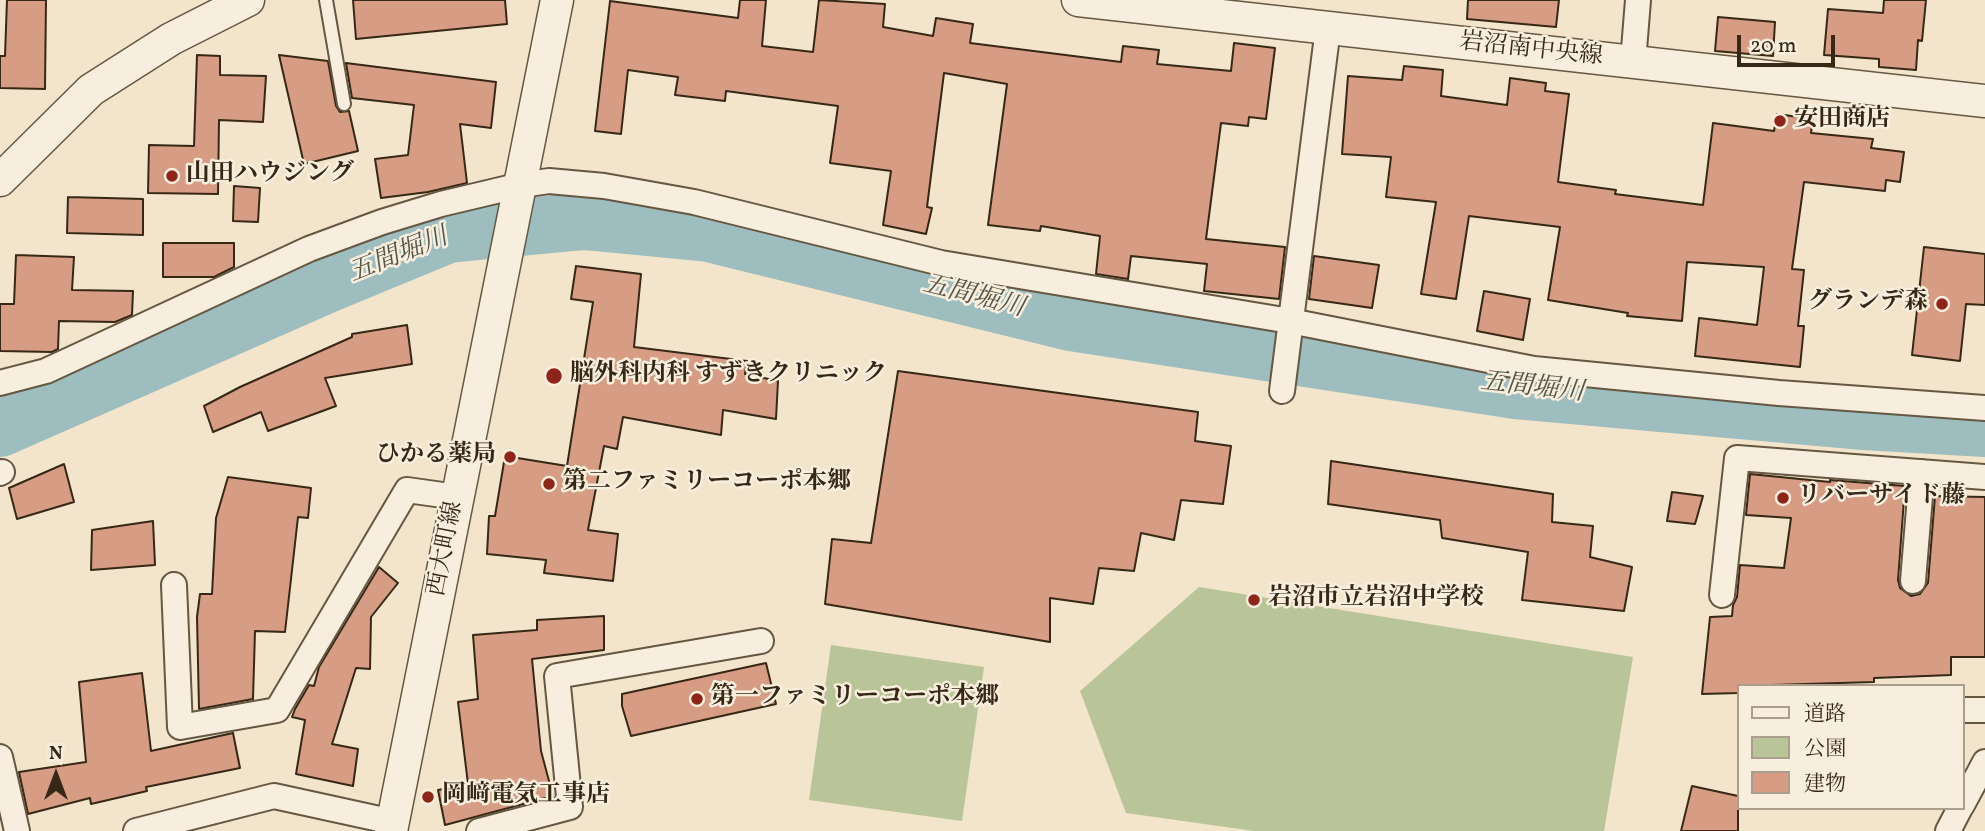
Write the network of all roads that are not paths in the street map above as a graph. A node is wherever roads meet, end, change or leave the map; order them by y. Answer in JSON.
{"nodes":[{"id":1,"x":248,"y":0,"type":"edge"},
{"id":2,"x":326,"y":0,"type":"edge"},
{"id":3,"x":557,"y":0,"type":"edge"},
{"id":4,"x":1078,"y":0,"type":"edge"},
{"id":5,"x":1638,"y":0,"type":"edge"},
{"id":6,"x":1328,"y":27,"type":"junction"},
{"id":7,"x":1633,"y":62,"type":"junction"},
{"id":8,"x":1985,"y":101,"type":"edge"},
{"id":9,"x":344,"y":104,"type":"dead end"},
{"id":10,"x":0,"y":180,"type":"edge"},
{"id":11,"x":520,"y":189,"type":"junction"},
{"id":12,"x":1290,"y":325,"type":"junction"},
{"id":13,"x":0,"y":383,"type":"edge"},
{"id":14,"x":1282,"y":391,"type":"dead end"},
{"id":15,"x":1985,"y":408,"type":"edge"},
{"id":16,"x":1922,"y":472,"type":"junction"},
{"id":17,"x":1985,"y":477,"type":"edge"},
{"id":18,"x":457,"y":497,"type":"junction"},
{"id":19,"x":1913,"y":581,"type":"dead end"},
{"id":20,"x":174,"y":585,"type":"dead end"},
{"id":21,"x":1722,"y":595,"type":"dead end"},
{"id":22,"x":761,"y":641,"type":"dead end"},
{"id":23,"x":1964,"y":710,"type":"edge"},
{"id":24,"x":1985,"y":710,"type":"edge"},
{"id":25,"x":0,"y":757,"type":"edge"},
{"id":26,"x":1985,"y":762,"type":"edge"},
{"id":27,"x":1964,"y":800,"type":"edge"},
{"id":28,"x":1959,"y":810,"type":"edge"},
{"id":29,"x":392,"y":826,"type":"edge"},
{"id":30,"x":17,"y":831,"type":"edge"},
{"id":31,"x":136,"y":831,"type":"edge"},
{"id":32,"x":479,"y":831,"type":"edge"},
{"id":33,"x":1948,"y":831,"type":"edge"}],
"edges":[{"from":1,"to":10,"type":"street"},
{"from":2,"to":9,"type":"lane"},
{"from":3,"to":11,"type":"street"},
{"from":4,"to":6,"type":"street","name":"岩沼南中央線"},
{"from":5,"to":7,"type":"street"},
{"from":6,"to":7,"type":"street","name":"岩沼南中央線"},
{"from":6,"to":12,"type":"street"},
{"from":7,"to":8,"type":"street","name":"岩沼南中央線"},
{"from":11,"to":12,"type":"street"},
{"from":11,"to":13,"type":"street"},
{"from":11,"to":18,"type":"street","name":"西大町線"},
{"from":12,"to":14,"type":"street"},
{"from":12,"to":15,"type":"street"},
{"from":16,"to":17,"type":"street"},
{"from":16,"to":19,"type":"street"},
{"from":16,"to":21,"type":"street"},
{"from":18,"to":20,"type":"street"},
{"from":18,"to":29,"type":"street","name":"西大町線"},
{"from":22,"to":32,"type":"street"},
{"from":23,"to":24,"type":"street"},
{"from":25,"to":30,"type":"street"},
{"from":26,"to":27,"type":"street"},
{"from":28,"to":33,"type":"street"},
{"from":29,"to":31,"type":"street"}]}
